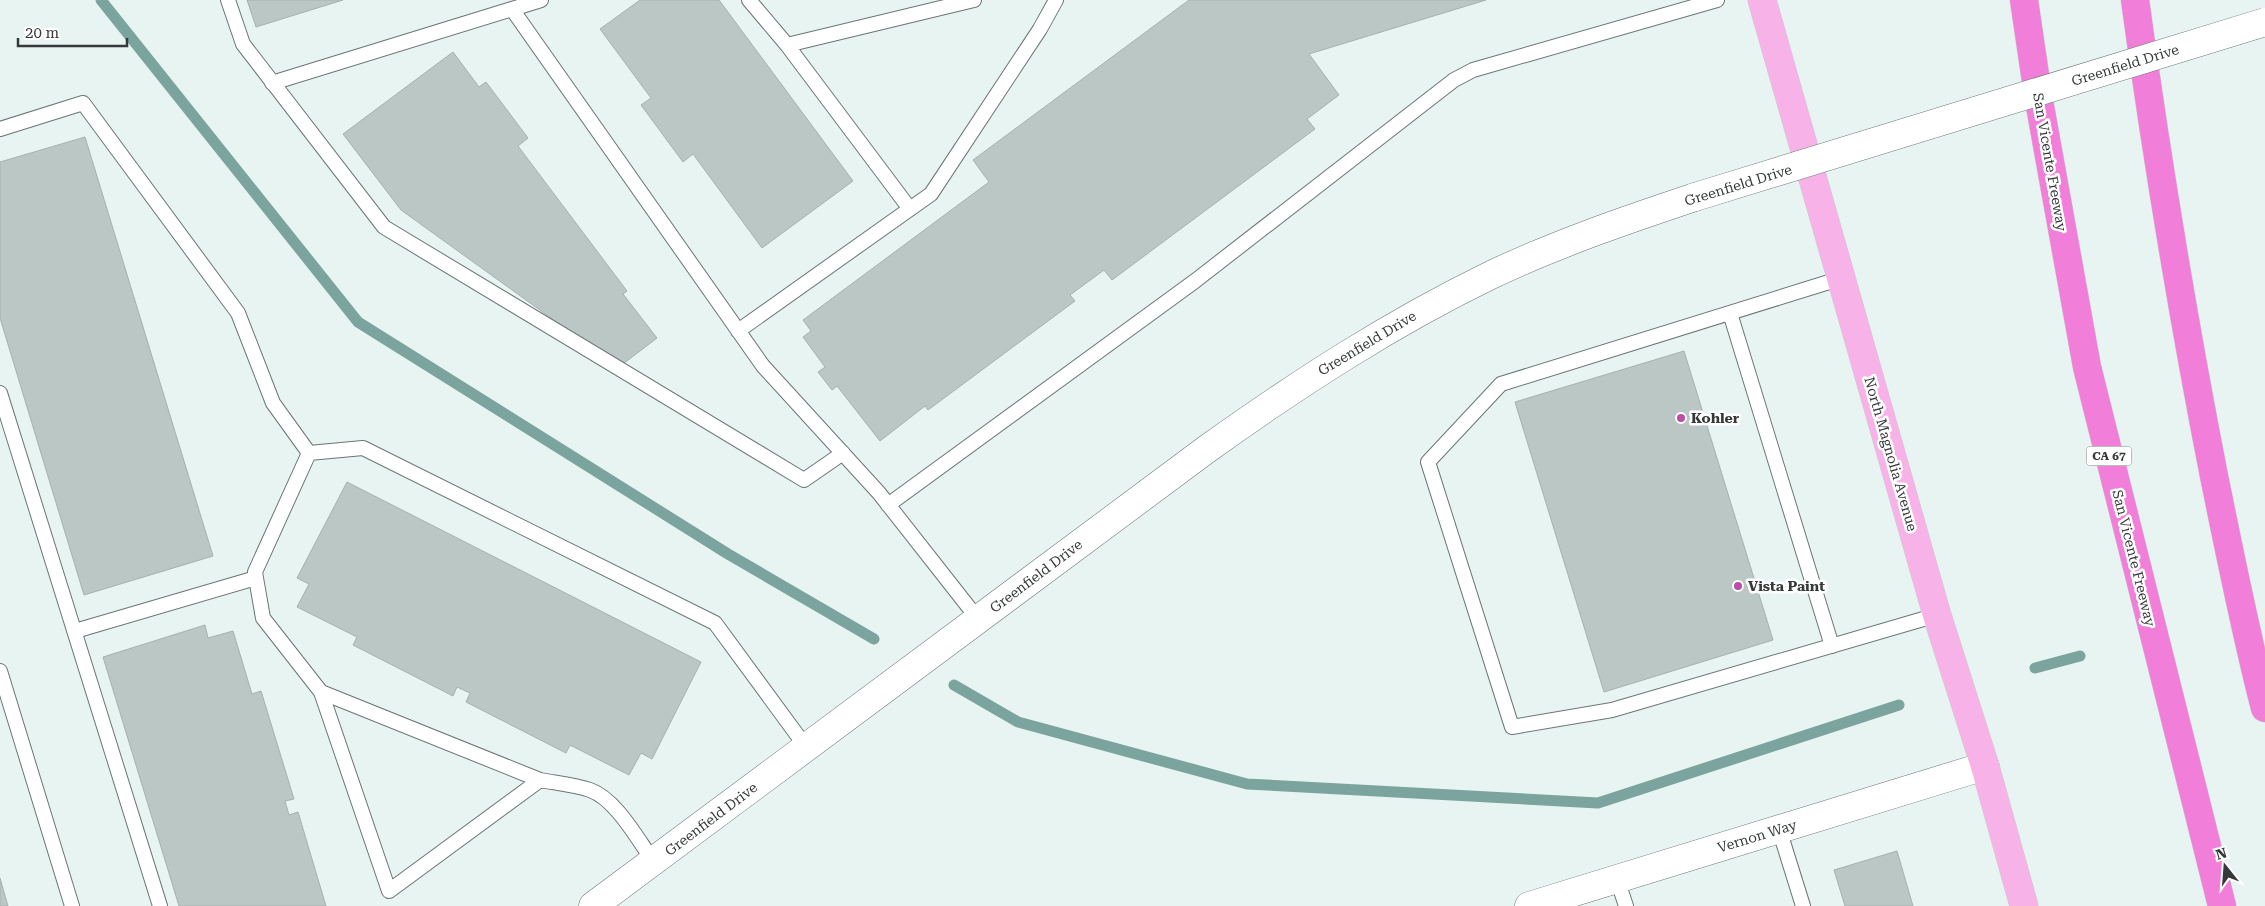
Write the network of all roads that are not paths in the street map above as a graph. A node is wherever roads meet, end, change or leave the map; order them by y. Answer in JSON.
{"nodes":[{"id":1,"x":228,"y":0,"type":"edge"},
{"id":2,"x":541,"y":0,"type":"edge"},
{"id":3,"x":749,"y":0,"type":"edge"},
{"id":4,"x":974,"y":0,"type":"edge"},
{"id":5,"x":1056,"y":0,"type":"edge"},
{"id":6,"x":1717,"y":0,"type":"edge"},
{"id":7,"x":1762,"y":0,"type":"edge"},
{"id":8,"x":2024,"y":0,"type":"edge"},
{"id":9,"x":2136,"y":0,"type":"edge"},
{"id":10,"x":512,"y":9,"type":"junction"},
{"id":11,"x":2265,"y":22,"type":"edge"},
{"id":12,"x":787,"y":45,"type":"junction"},
{"id":13,"x":272,"y":83,"type":"junction"},
{"id":14,"x":0,"y":129,"type":"edge"},
{"id":15,"x":910,"y":208,"type":"junction"},
{"id":16,"x":1842,"y":278,"type":"junction"},
{"id":17,"x":1730,"y":313,"type":"junction"},
{"id":18,"x":738,"y":331,"type":"junction"},
{"id":19,"x":0,"y":393,"type":"edge"},
{"id":20,"x":309,"y":453,"type":"junction"},
{"id":21,"x":842,"y":453,"type":"junction"},
{"id":22,"x":888,"y":505,"type":"junction"},
{"id":23,"x":256,"y":578,"type":"junction"},
{"id":24,"x":1937,"y":615,"type":"junction"},
{"id":25,"x":978,"y":619,"type":"junction"},
{"id":26,"x":74,"y":631,"type":"junction"},
{"id":27,"x":1832,"y":646,"type":"junction"},
{"id":28,"x":0,"y":671,"type":"edge"},
{"id":29,"x":321,"y":692,"type":"junction"},
{"id":30,"x":2265,"y":708,"type":"edge"},
{"id":31,"x":806,"y":747,"type":"junction"},
{"id":32,"x":1985,"y":766,"type":"junction"},
{"id":33,"x":540,"y":780,"type":"junction"},
{"id":34,"x":1779,"y":829,"type":"junction"},
{"id":35,"x":654,"y":862,"type":"junction"},
{"id":36,"x":1617,"y":879,"type":"junction"},
{"id":37,"x":72,"y":906,"type":"edge"},
{"id":38,"x":160,"y":906,"type":"edge"},
{"id":39,"x":593,"y":906,"type":"edge"},
{"id":40,"x":1529,"y":906,"type":"edge"},
{"id":41,"x":1626,"y":906,"type":"edge"},
{"id":42,"x":1803,"y":906,"type":"edge"},
{"id":43,"x":2024,"y":906,"type":"edge"},
{"id":44,"x":2222,"y":906,"type":"edge"}],
"edges":[{"from":1,"to":13,"type":"lane"},
{"from":2,"to":10,"type":"lane"},
{"from":3,"to":12,"type":"lane"},
{"from":4,"to":12,"type":"lane"},
{"from":5,"to":15,"type":"lane"},
{"from":6,"to":22,"type":"lane"},
{"from":7,"to":16,"type":"main road","name":"North Magnolia Avenue"},
{"from":8,"to":44,"type":"highway","name":"San Vicente Freeway","number":"CA 67"},
{"from":9,"to":30,"type":"highway"},
{"from":10,"to":13,"type":"lane"},
{"from":10,"to":18,"type":"lane"},
{"from":11,"to":25,"type":"main road","name":"Greenfield Drive","bridge":true},
{"from":12,"to":15,"type":"lane"},
{"from":13,"to":21,"type":"lane"},
{"from":14,"to":20,"type":"lane"},
{"from":15,"to":18,"type":"lane"},
{"from":16,"to":17,"type":"lane"},
{"from":16,"to":24,"type":"main road","name":"North Magnolia Avenue"},
{"from":17,"to":27,"type":"lane"},
{"from":17,"to":27,"type":"lane"},
{"from":18,"to":21,"type":"lane"},
{"from":19,"to":26,"type":"lane"},
{"from":20,"to":23,"type":"lane"},
{"from":20,"to":31,"type":"lane"},
{"from":21,"to":22,"type":"lane"},
{"from":22,"to":25,"type":"lane"},
{"from":23,"to":26,"type":"lane"},
{"from":23,"to":29,"type":"lane"},
{"from":24,"to":27,"type":"lane"},
{"from":24,"to":32,"type":"main road","name":"North Magnolia Avenue"},
{"from":25,"to":31,"type":"main road","name":"Greenfield Drive"},
{"from":26,"to":38,"type":"lane"},
{"from":28,"to":37,"type":"lane"},
{"from":29,"to":33,"type":"lane"},
{"from":29,"to":33,"type":"lane"},
{"from":31,"to":35,"type":"main road","name":"Greenfield Drive"},
{"from":32,"to":34,"type":"main road","name":"Vernon Way"},
{"from":32,"to":43,"type":"main road","name":"North Magnolia Avenue"},
{"from":33,"to":35,"type":"lane"},
{"from":34,"to":36,"type":"main road","name":"Vernon Way"},
{"from":34,"to":42,"type":"lane"},
{"from":35,"to":39,"type":"main road","name":"Greenfield Drive"},
{"from":36,"to":40,"type":"main road","name":"Vernon Way"},
{"from":36,"to":41,"type":"lane"}]}
